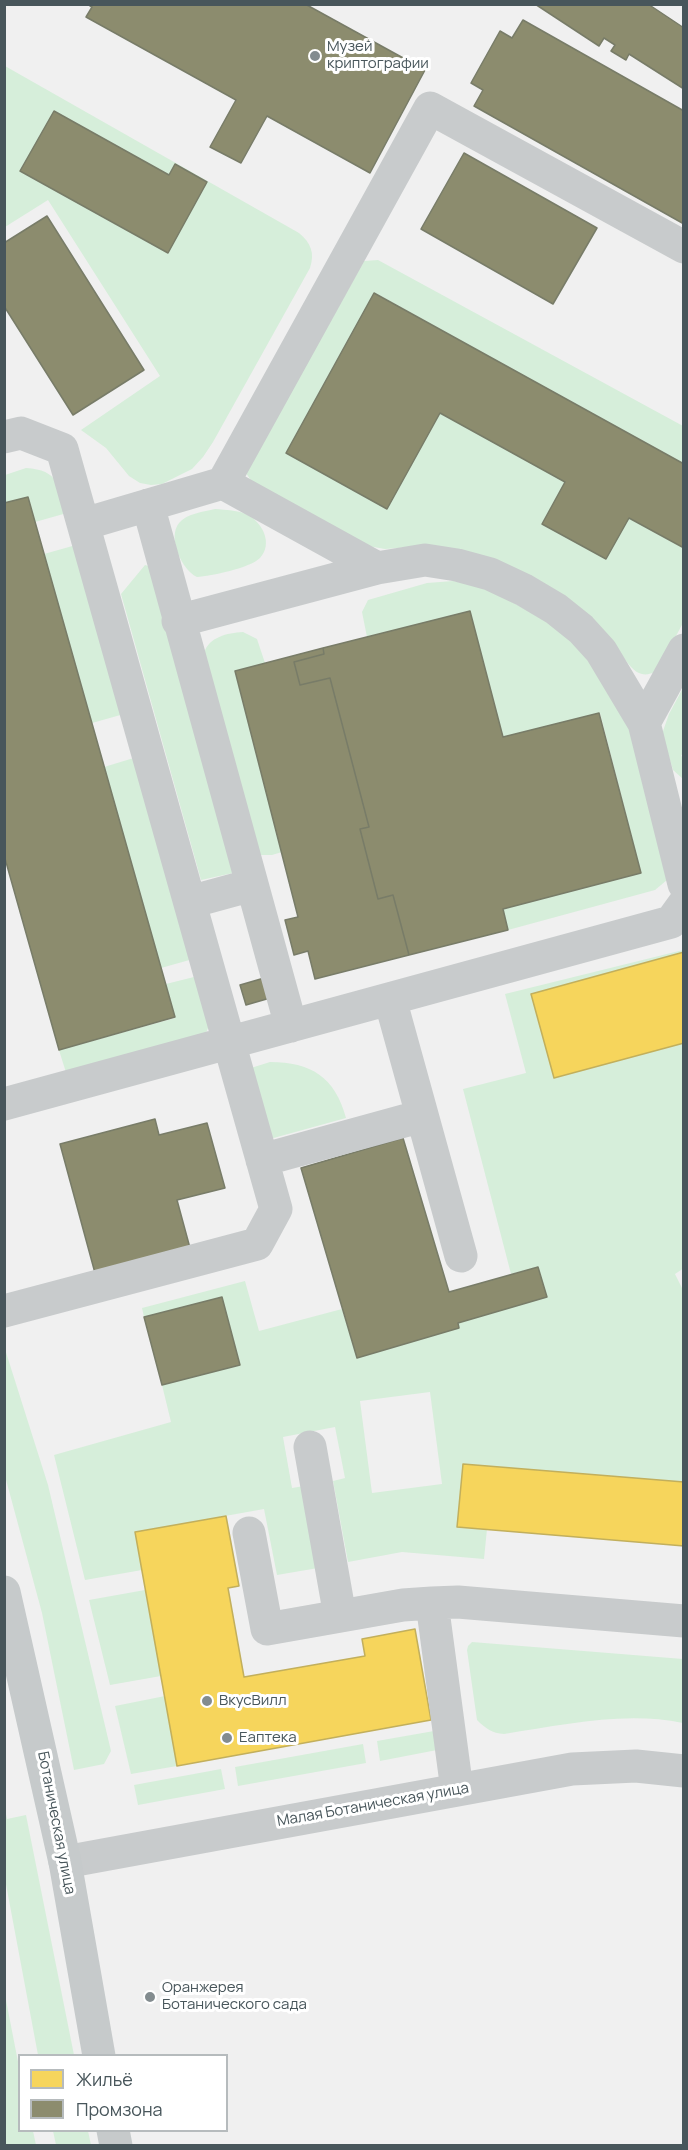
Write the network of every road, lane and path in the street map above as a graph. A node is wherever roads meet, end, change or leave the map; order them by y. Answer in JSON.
{"nodes":[{"id":1,"x":684,"y":248,"type":"edge"},
{"id":2,"x":4,"y":437,"type":"edge"},
{"id":3,"x":223,"y":483,"type":"junction"},
{"id":4,"x":148,"y":505,"type":"junction"},
{"id":5,"x":84,"y":524,"type":"junction"},
{"id":6,"x":377,"y":568,"type":"junction"},
{"id":7,"x":178,"y":621,"type":"junction"},
{"id":8,"x":684,"y":650,"type":"edge"},
{"id":9,"x":644,"y":723,"type":"junction"},
{"id":10,"x":674,"y":806,"type":"edge"},
{"id":11,"x":684,"y":884,"type":"edge"},
{"id":12,"x":252,"y":885,"type":"junction"},
{"id":13,"x":190,"y":902,"type":"junction"},
{"id":14,"x":684,"y":904,"type":"edge"},
{"id":15,"x":390,"y":999,"type":"junction"},
{"id":16,"x":291,"y":1026,"type":"junction"},
{"id":17,"x":229,"y":1043,"type":"junction"},
{"id":18,"x":4,"y":1104,"type":"edge"},
{"id":19,"x":422,"y":1116,"type":"junction"},
{"id":20,"x":262,"y":1160,"type":"junction"},
{"id":21,"x":461,"y":1256,"type":"dead end"},
{"id":22,"x":4,"y":1311,"type":"edge"},
{"id":23,"x":310,"y":1447,"type":"dead end"},
{"id":24,"x":249,"y":1533,"type":"dead end"},
{"id":25,"x":4,"y":1592,"type":"edge"},
{"id":26,"x":432,"y":1603,"type":"junction"},
{"id":27,"x":340,"y":1616,"type":"junction"},
{"id":28,"x":684,"y":1621,"type":"edge"},
{"id":29,"x":684,"y":1771,"type":"edge"},
{"id":30,"x":457,"y":1790,"type":"junction"},
{"id":31,"x":65,"y":1862,"type":"junction"},
{"id":32,"x":99,"y":2054,"type":"edge"}],
"edges":[{"from":1,"to":3,"type":"street"},
{"from":2,"to":5,"type":"street"},
{"from":3,"to":4,"type":"street"},
{"from":3,"to":6,"type":"street"},
{"from":4,"to":5,"type":"street"},
{"from":4,"to":7,"type":"street"},
{"from":5,"to":13,"type":"street"},
{"from":6,"to":7,"type":"street"},
{"from":6,"to":9,"type":"street"},
{"from":7,"to":12,"type":"street"},
{"from":8,"to":9,"type":"street"},
{"from":9,"to":10,"type":"street"},
{"from":10,"to":11,"type":"street"},
{"from":12,"to":13,"type":"street"},
{"from":12,"to":16,"type":"street"},
{"from":13,"to":17,"type":"street"},
{"from":14,"to":15,"type":"street"},
{"from":15,"to":16,"type":"street"},
{"from":15,"to":19,"type":"street"},
{"from":16,"to":17,"type":"street"},
{"from":17,"to":18,"type":"street"},
{"from":17,"to":20,"type":"street"},
{"from":19,"to":20,"type":"street"},
{"from":19,"to":21,"type":"street"},
{"from":20,"to":22,"type":"street"},
{"from":23,"to":27,"type":"street"},
{"from":24,"to":27,"type":"street"},
{"from":25,"to":31,"type":"main road","name":"Ботаническая улица"},
{"from":26,"to":27,"type":"street"},
{"from":26,"to":28,"type":"street"},
{"from":26,"to":30,"type":"street"},
{"from":29,"to":30,"type":"street","name":"Малая Ботаническая улица"},
{"from":30,"to":31,"type":"street","name":"Малая Ботаническая улица"},
{"from":31,"to":32,"type":"main road","name":"Ботаническая улица"}]}
